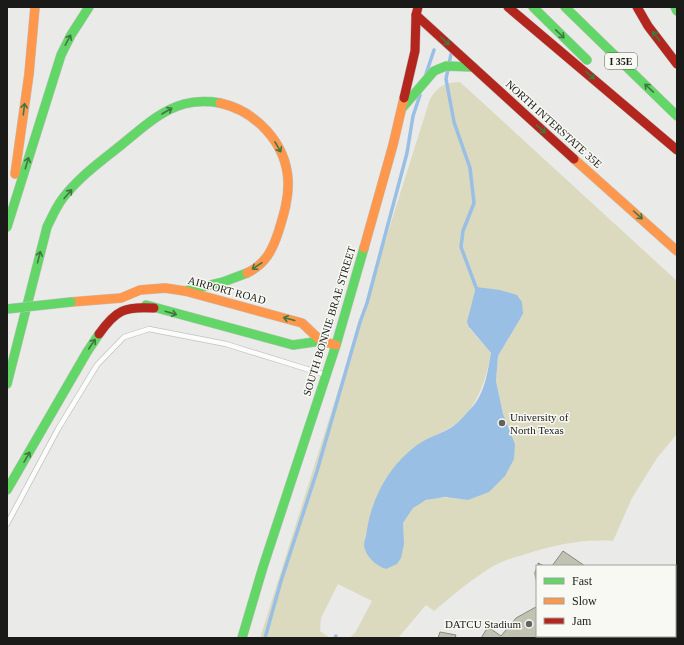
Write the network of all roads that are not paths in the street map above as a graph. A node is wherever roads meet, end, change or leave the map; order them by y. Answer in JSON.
{"nodes":[{"id":1,"x":35,"y":7,"type":"edge"},
{"id":2,"x":89,"y":7,"type":"edge"},
{"id":3,"x":508,"y":7,"type":"edge"},
{"id":4,"x":532,"y":7,"type":"edge"},
{"id":5,"x":565,"y":7,"type":"edge"},
{"id":6,"x":636,"y":7,"type":"edge"},
{"id":7,"x":675,"y":7,"type":"edge"},
{"id":8,"x":417,"y":11,"type":"edge"},
{"id":9,"x":677,"y":11,"type":"edge"},
{"id":10,"x":677,"y":64,"type":"edge"},
{"id":11,"x":592,"y":65,"type":"dead end"},
{"id":12,"x":473,"y":67,"type":"junction"},
{"id":13,"x":603,"y":76,"type":"dead end"},
{"id":14,"x":403,"y":108,"type":"junction"},
{"id":15,"x":677,"y":116,"type":"edge"},
{"id":16,"x":677,"y":149,"type":"edge"},
{"id":17,"x":7,"y":217,"type":"edge"},
{"id":18,"x":7,"y":227,"type":"edge"},
{"id":19,"x":677,"y":251,"type":"edge"},
{"id":20,"x":185,"y":291,"type":"junction"},
{"id":21,"x":121,"y":298,"type":"junction"},
{"id":22,"x":154,"y":308,"type":"junction"},
{"id":23,"x":7,"y":309,"type":"edge"},
{"id":24,"x":321,"y":341,"type":"junction"},
{"id":25,"x":336,"y":345,"type":"junction"},
{"id":26,"x":326,"y":375,"type":"junction"},
{"id":27,"x":7,"y":384,"type":"edge"},
{"id":28,"x":7,"y":490,"type":"edge"},
{"id":29,"x":7,"y":524,"type":"edge"},
{"id":30,"x":242,"y":638,"type":"edge"}],
"edges":[{"from":17,"to":1,"type":"main road","one_way":true},
{"from":18,"to":2,"type":"main road","one_way":true},
{"from":3,"to":16,"type":"main road","one_way":true},
{"from":4,"to":11,"type":"main road","number":"I 35E","one_way":true},
{"from":15,"to":5,"type":"main road","number":"I 35E","one_way":true},
{"from":10,"to":6,"type":"main road","one_way":true},
{"from":7,"to":9,"type":"main road"},
{"from":8,"to":12,"type":"main road","name":"NORTH INTERSTATE 35E","one_way":true},
{"from":8,"to":14,"type":"main road","name":"SOUTH BONNIE BRAE STREET"},
{"from":12,"to":14,"type":"main road"},
{"from":12,"to":19,"type":"main road","name":"NORTH INTERSTATE 35E","one_way":true},
{"from":13,"to":16,"type":"main road","number":"I 35E"},
{"from":14,"to":25,"type":"main road","name":"SOUTH BONNIE BRAE STREET"},
{"from":20,"to":21,"type":"main road","name":"AIRPORT ROAD"},
{"from":24,"to":20,"type":"main road","name":"AIRPORT ROAD","one_way":true},
{"from":27,"to":20,"type":"main road","one_way":true},
{"from":21,"to":22,"type":"main road","name":"AIRPORT ROAD"},
{"from":21,"to":23,"type":"main road","name":"AIRPORT ROAD","bridge":true},
{"from":22,"to":24,"type":"main road","name":"AIRPORT ROAD","one_way":true},
{"from":28,"to":22,"type":"main road","one_way":true},
{"from":24,"to":25,"type":"main road","name":"AIRPORT ROAD"},
{"from":25,"to":26,"type":"main road","name":"SOUTH BONNIE BRAE STREET"},
{"from":26,"to":29,"type":"lane"},
{"from":26,"to":30,"type":"main road","name":"SOUTH BONNIE BRAE STREET"}]}
